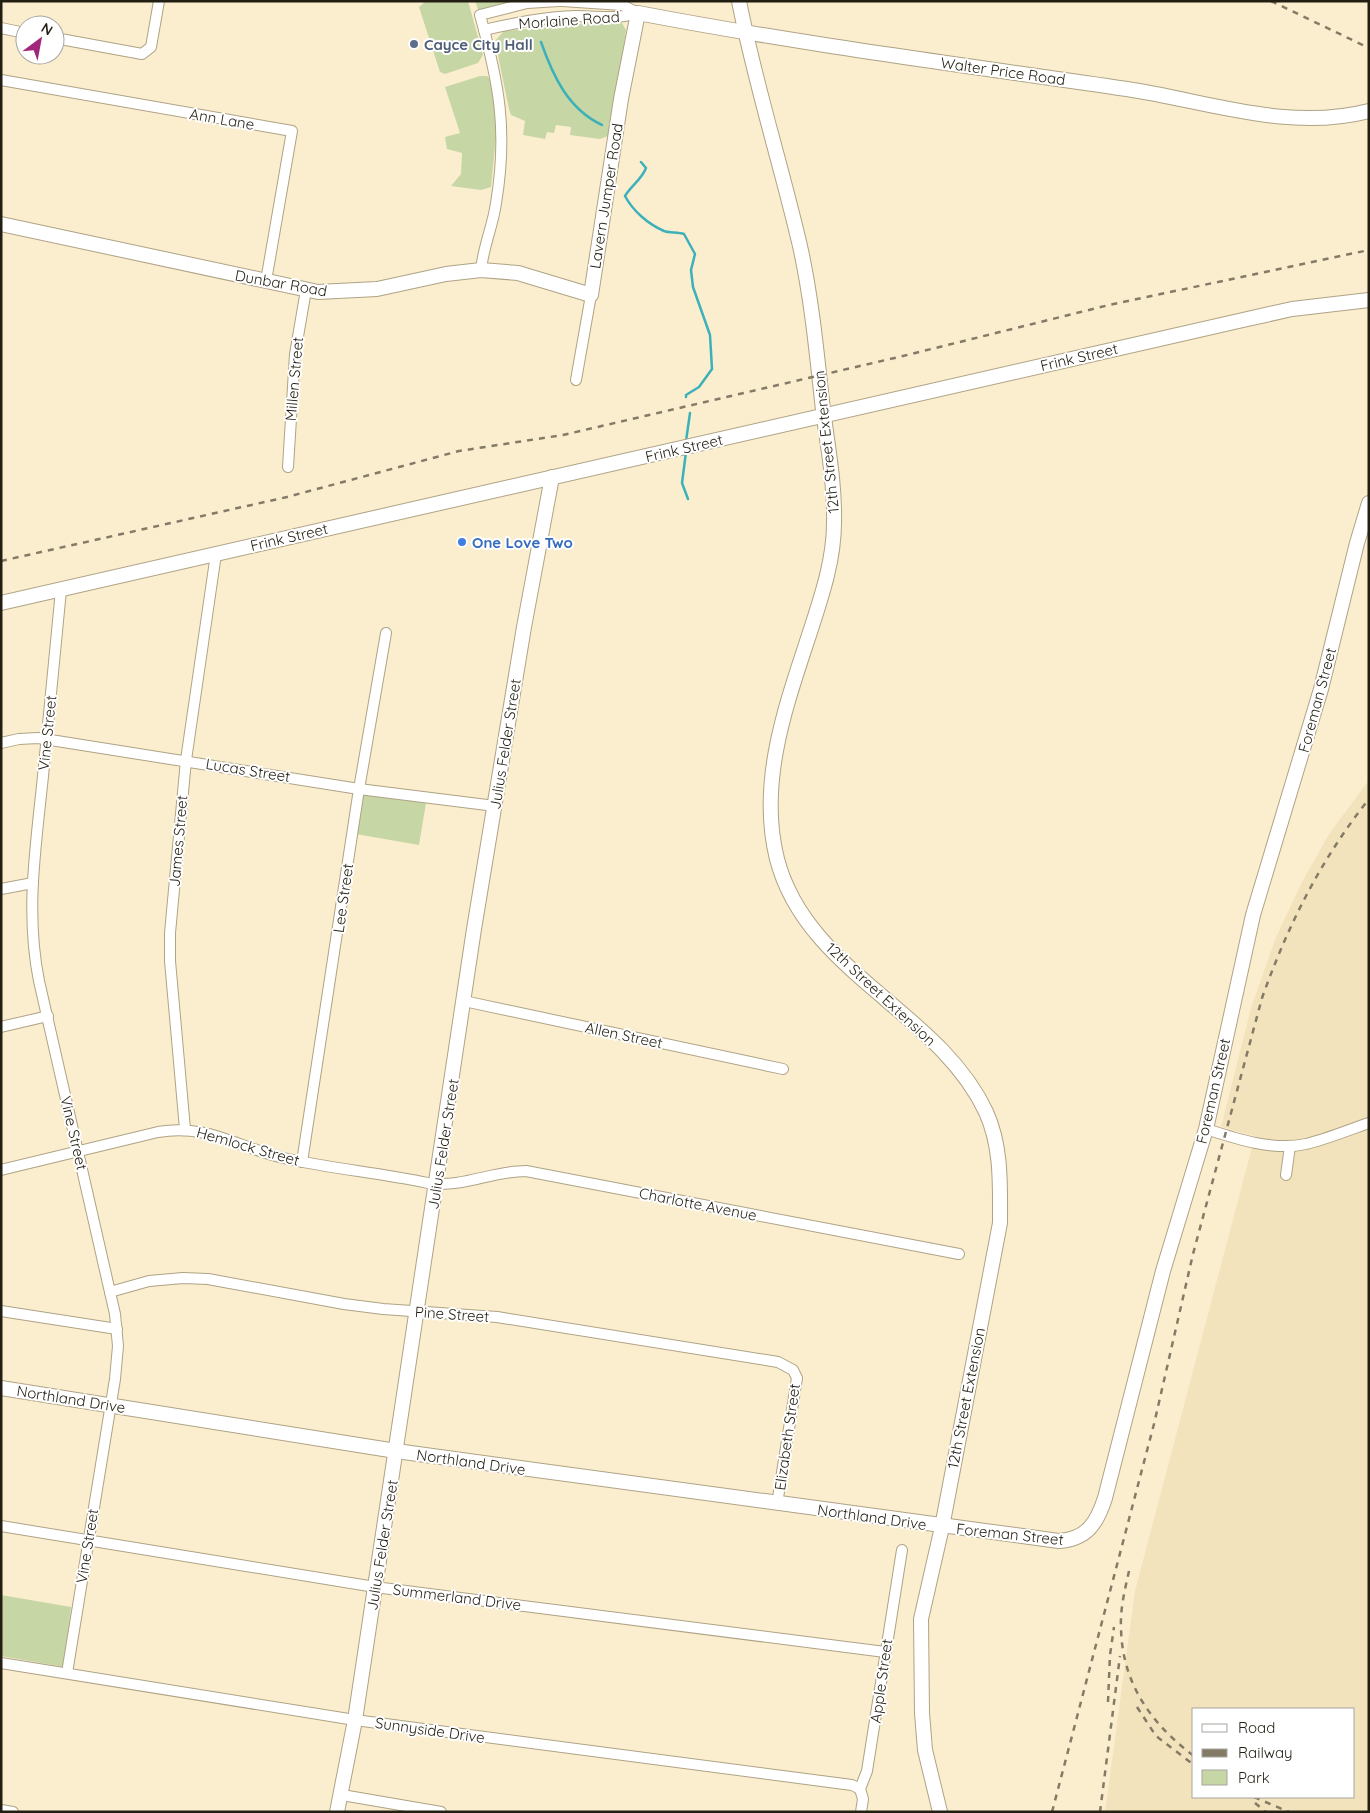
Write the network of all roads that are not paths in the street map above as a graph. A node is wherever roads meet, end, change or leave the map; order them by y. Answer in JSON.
{"nodes":[{"id":1,"x":159,"y":1,"type":"edge"},
{"id":2,"x":560,"y":1,"type":"edge"},
{"id":3,"x":739,"y":1,"type":"edge"},
{"id":4,"x":638,"y":13,"type":"junction"},
{"id":5,"x":1,"y":28,"type":"edge"},
{"id":6,"x":484,"y":30,"type":"junction"},
{"id":7,"x":15,"y":31,"type":"edge"},
{"id":8,"x":745,"y":34,"type":"junction"},
{"id":9,"x":65,"y":40,"type":"edge"},
{"id":10,"x":1,"y":80,"type":"edge"},
{"id":11,"x":1369,"y":111,"type":"edge"},
{"id":12,"x":1,"y":224,"type":"edge"},
{"id":13,"x":481,"y":270,"type":"junction"},
{"id":14,"x":266,"y":281,"type":"junction"},
{"id":15,"x":306,"y":290,"type":"junction"},
{"id":16,"x":591,"y":294,"type":"junction"},
{"id":17,"x":1369,"y":300,"type":"edge"},
{"id":18,"x":576,"y":380,"type":"dead end"},
{"id":19,"x":824,"y":415,"type":"junction"},
{"id":20,"x":288,"y":467,"type":"dead end"},
{"id":21,"x":552,"y":478,"type":"junction"},
{"id":22,"x":1369,"y":503,"type":"edge"},
{"id":23,"x":216,"y":554,"type":"junction"},
{"id":24,"x":61,"y":590,"type":"junction"},
{"id":25,"x":1,"y":603,"type":"edge"},
{"id":26,"x":386,"y":633,"type":"dead end"},
{"id":27,"x":47,"y":740,"type":"junction"},
{"id":28,"x":1,"y":743,"type":"edge"},
{"id":29,"x":186,"y":760,"type":"junction"},
{"id":30,"x":359,"y":789,"type":"junction"},
{"id":31,"x":495,"y":806,"type":"junction"},
{"id":32,"x":33,"y":883,"type":"junction"},
{"id":33,"x":1,"y":889,"type":"edge"},
{"id":34,"x":464,"y":1001,"type":"junction"},
{"id":35,"x":48,"y":1016,"type":"junction"},
{"id":36,"x":1,"y":1027,"type":"edge"},
{"id":37,"x":783,"y":1069,"type":"dead end"},
{"id":38,"x":1369,"y":1123,"type":"edge"},
{"id":39,"x":185,"y":1129,"type":"junction"},
{"id":40,"x":1206,"y":1129,"type":"junction"},
{"id":41,"x":1290,"y":1146,"type":"junction"},
{"id":42,"x":78,"y":1152,"type":"junction"},
{"id":43,"x":302,"y":1162,"type":"junction"},
{"id":44,"x":1,"y":1170,"type":"edge"},
{"id":45,"x":1286,"y":1175,"type":"dead end"},
{"id":46,"x":437,"y":1184,"type":"junction"},
{"id":47,"x":959,"y":1254,"type":"dead end"},
{"id":48,"x":110,"y":1292,"type":"junction"},
{"id":49,"x":1,"y":1311,"type":"edge"},
{"id":50,"x":418,"y":1311,"type":"junction"},
{"id":51,"x":117,"y":1329,"type":"junction"},
{"id":52,"x":793,"y":1370,"type":"joint"},
{"id":53,"x":1,"y":1388,"type":"edge"},
{"id":54,"x":110,"y":1405,"type":"junction"},
{"id":55,"x":396,"y":1451,"type":"junction"},
{"id":56,"x":777,"y":1504,"type":"junction"},
{"id":57,"x":1,"y":1526,"type":"edge"},
{"id":58,"x":942,"y":1527,"type":"junction"},
{"id":59,"x":88,"y":1540,"type":"junction"},
{"id":60,"x":902,"y":1550,"type":"dead end"},
{"id":61,"x":375,"y":1587,"type":"junction"},
{"id":62,"x":885,"y":1652,"type":"junction"},
{"id":63,"x":1,"y":1663,"type":"edge"},
{"id":64,"x":67,"y":1673,"type":"junction"},
{"id":65,"x":355,"y":1720,"type":"junction"},
{"id":66,"x":860,"y":1789,"type":"junction"},
{"id":67,"x":342,"y":1795,"type":"junction"},
{"id":68,"x":1,"y":1810,"type":"edge"},
{"id":69,"x":13,"y":1812,"type":"edge"},
{"id":70,"x":337,"y":1812,"type":"edge"},
{"id":71,"x":441,"y":1812,"type":"edge"},
{"id":72,"x":861,"y":1812,"type":"edge"},
{"id":73,"x":940,"y":1812,"type":"edge"}],
"edges":[{"from":1,"to":9,"type":"street"},
{"from":2,"to":4,"type":"street","name":"Morlaine Road"},
{"from":2,"to":6,"type":"street","name":"Morlaine Road"},
{"from":3,"to":8,"type":"street","name":"12th Street Extension"},
{"from":4,"to":6,"type":"street","name":"Morlaine Road"},
{"from":4,"to":8,"type":"street","name":"Walter Price Road"},
{"from":4,"to":16,"type":"street","name":"Lavern Jumper Road"},
{"from":5,"to":7,"type":"street"},
{"from":6,"to":13,"type":"street","name":"Morlaine Road"},
{"from":8,"to":11,"type":"street","name":"Walter Price Road"},
{"from":8,"to":19,"type":"street","name":"12th Street Extension"},
{"from":10,"to":14,"type":"street","name":"Ann Lane"},
{"from":12,"to":14,"type":"street","name":"Dunbar Road"},
{"from":13,"to":15,"type":"street","name":"Dunbar Road"},
{"from":13,"to":16,"type":"street","name":"Dunbar Road"},
{"from":14,"to":15,"type":"street","name":"Dunbar Road"},
{"from":15,"to":20,"type":"street","name":"Millen Street"},
{"from":16,"to":18,"type":"street","name":"Lavern Jumper Road"},
{"from":17,"to":19,"type":"street","name":"Frink Street"},
{"from":19,"to":21,"type":"street","name":"Frink Street"},
{"from":19,"to":58,"type":"street","name":"12th Street Extension"},
{"from":21,"to":23,"type":"street","name":"Frink Street"},
{"from":21,"to":31,"type":"street","name":"Julius Felder Street"},
{"from":22,"to":40,"type":"street","name":"Foreman Street"},
{"from":23,"to":24,"type":"street","name":"Frink Street"},
{"from":23,"to":29,"type":"street","name":"James Street"},
{"from":24,"to":25,"type":"street","name":"Frink Street"},
{"from":24,"to":27,"type":"street","name":"Vine Street"},
{"from":26,"to":30,"type":"street","name":"Lee Street"},
{"from":27,"to":28,"type":"street","name":"Lucas Street"},
{"from":27,"to":29,"type":"street","name":"Lucas Street"},
{"from":27,"to":32,"type":"street","name":"Vine Street"},
{"from":29,"to":30,"type":"street","name":"Lucas Street"},
{"from":29,"to":39,"type":"street","name":"James Street"},
{"from":30,"to":31,"type":"street","name":"Lucas Street"},
{"from":30,"to":43,"type":"street","name":"Lee Street"},
{"from":31,"to":34,"type":"street","name":"Julius Felder Street"},
{"from":32,"to":33,"type":"street"},
{"from":32,"to":35,"type":"street","name":"Vine Street"},
{"from":34,"to":37,"type":"street","name":"Allen Street"},
{"from":34,"to":46,"type":"street","name":"Julius Felder Street"},
{"from":35,"to":36,"type":"street"},
{"from":35,"to":42,"type":"street","name":"Vine Street"},
{"from":38,"to":41,"type":"street"},
{"from":39,"to":42,"type":"street","name":"Hemlock Street"},
{"from":39,"to":43,"type":"street","name":"Hemlock Street"},
{"from":40,"to":41,"type":"street"},
{"from":40,"to":58,"type":"street","name":"Foreman Street"},
{"from":41,"to":45,"type":"street"},
{"from":42,"to":44,"type":"street","name":"Hemlock Street"},
{"from":42,"to":48,"type":"street","name":"Vine Street"},
{"from":43,"to":46,"type":"street","name":"Hemlock Street"},
{"from":46,"to":47,"type":"street","name":"Charlotte Avenue"},
{"from":46,"to":50,"type":"street","name":"Julius Felder Street"},
{"from":48,"to":50,"type":"street","name":"Pine Street"},
{"from":48,"to":51,"type":"street","name":"Vine Street"},
{"from":49,"to":51,"type":"street"},
{"from":50,"to":52,"type":"street","name":"Pine Street"},
{"from":50,"to":55,"type":"street","name":"Julius Felder Street"},
{"from":51,"to":54,"type":"street","name":"Vine Street"},
{"from":52,"to":56,"type":"street","name":"Elizabeth Street"},
{"from":53,"to":54,"type":"street","name":"Northland Drive"},
{"from":54,"to":55,"type":"street","name":"Northland Drive"},
{"from":54,"to":59,"type":"street","name":"Vine Street"},
{"from":55,"to":56,"type":"street","name":"Northland Drive"},
{"from":55,"to":61,"type":"street","name":"Julius Felder Street"},
{"from":56,"to":58,"type":"street","name":"Northland Drive"},
{"from":57,"to":59,"type":"street","name":"Summerland Drive"},
{"from":58,"to":73,"type":"street","name":"12th Street Extension"},
{"from":59,"to":61,"type":"street","name":"Summerland Drive"},
{"from":59,"to":64,"type":"street","name":"Vine Street"},
{"from":60,"to":62,"type":"street","name":"Apple Street"},
{"from":61,"to":62,"type":"street","name":"Summerland Drive"},
{"from":61,"to":65,"type":"street","name":"Julius Felder Street"},
{"from":62,"to":66,"type":"street","name":"Apple Street"},
{"from":63,"to":64,"type":"street","name":"Sunnyside Drive"},
{"from":64,"to":65,"type":"street","name":"Sunnyside Drive"},
{"from":65,"to":66,"type":"street","name":"Sunnyside Drive"},
{"from":65,"to":67,"type":"street","name":"Julius Felder Street"},
{"from":66,"to":72,"type":"street","name":"Apple Street"},
{"from":67,"to":70,"type":"street","name":"Julius Felder Street"},
{"from":67,"to":71,"type":"street"},
{"from":68,"to":69,"type":"street"}]}
